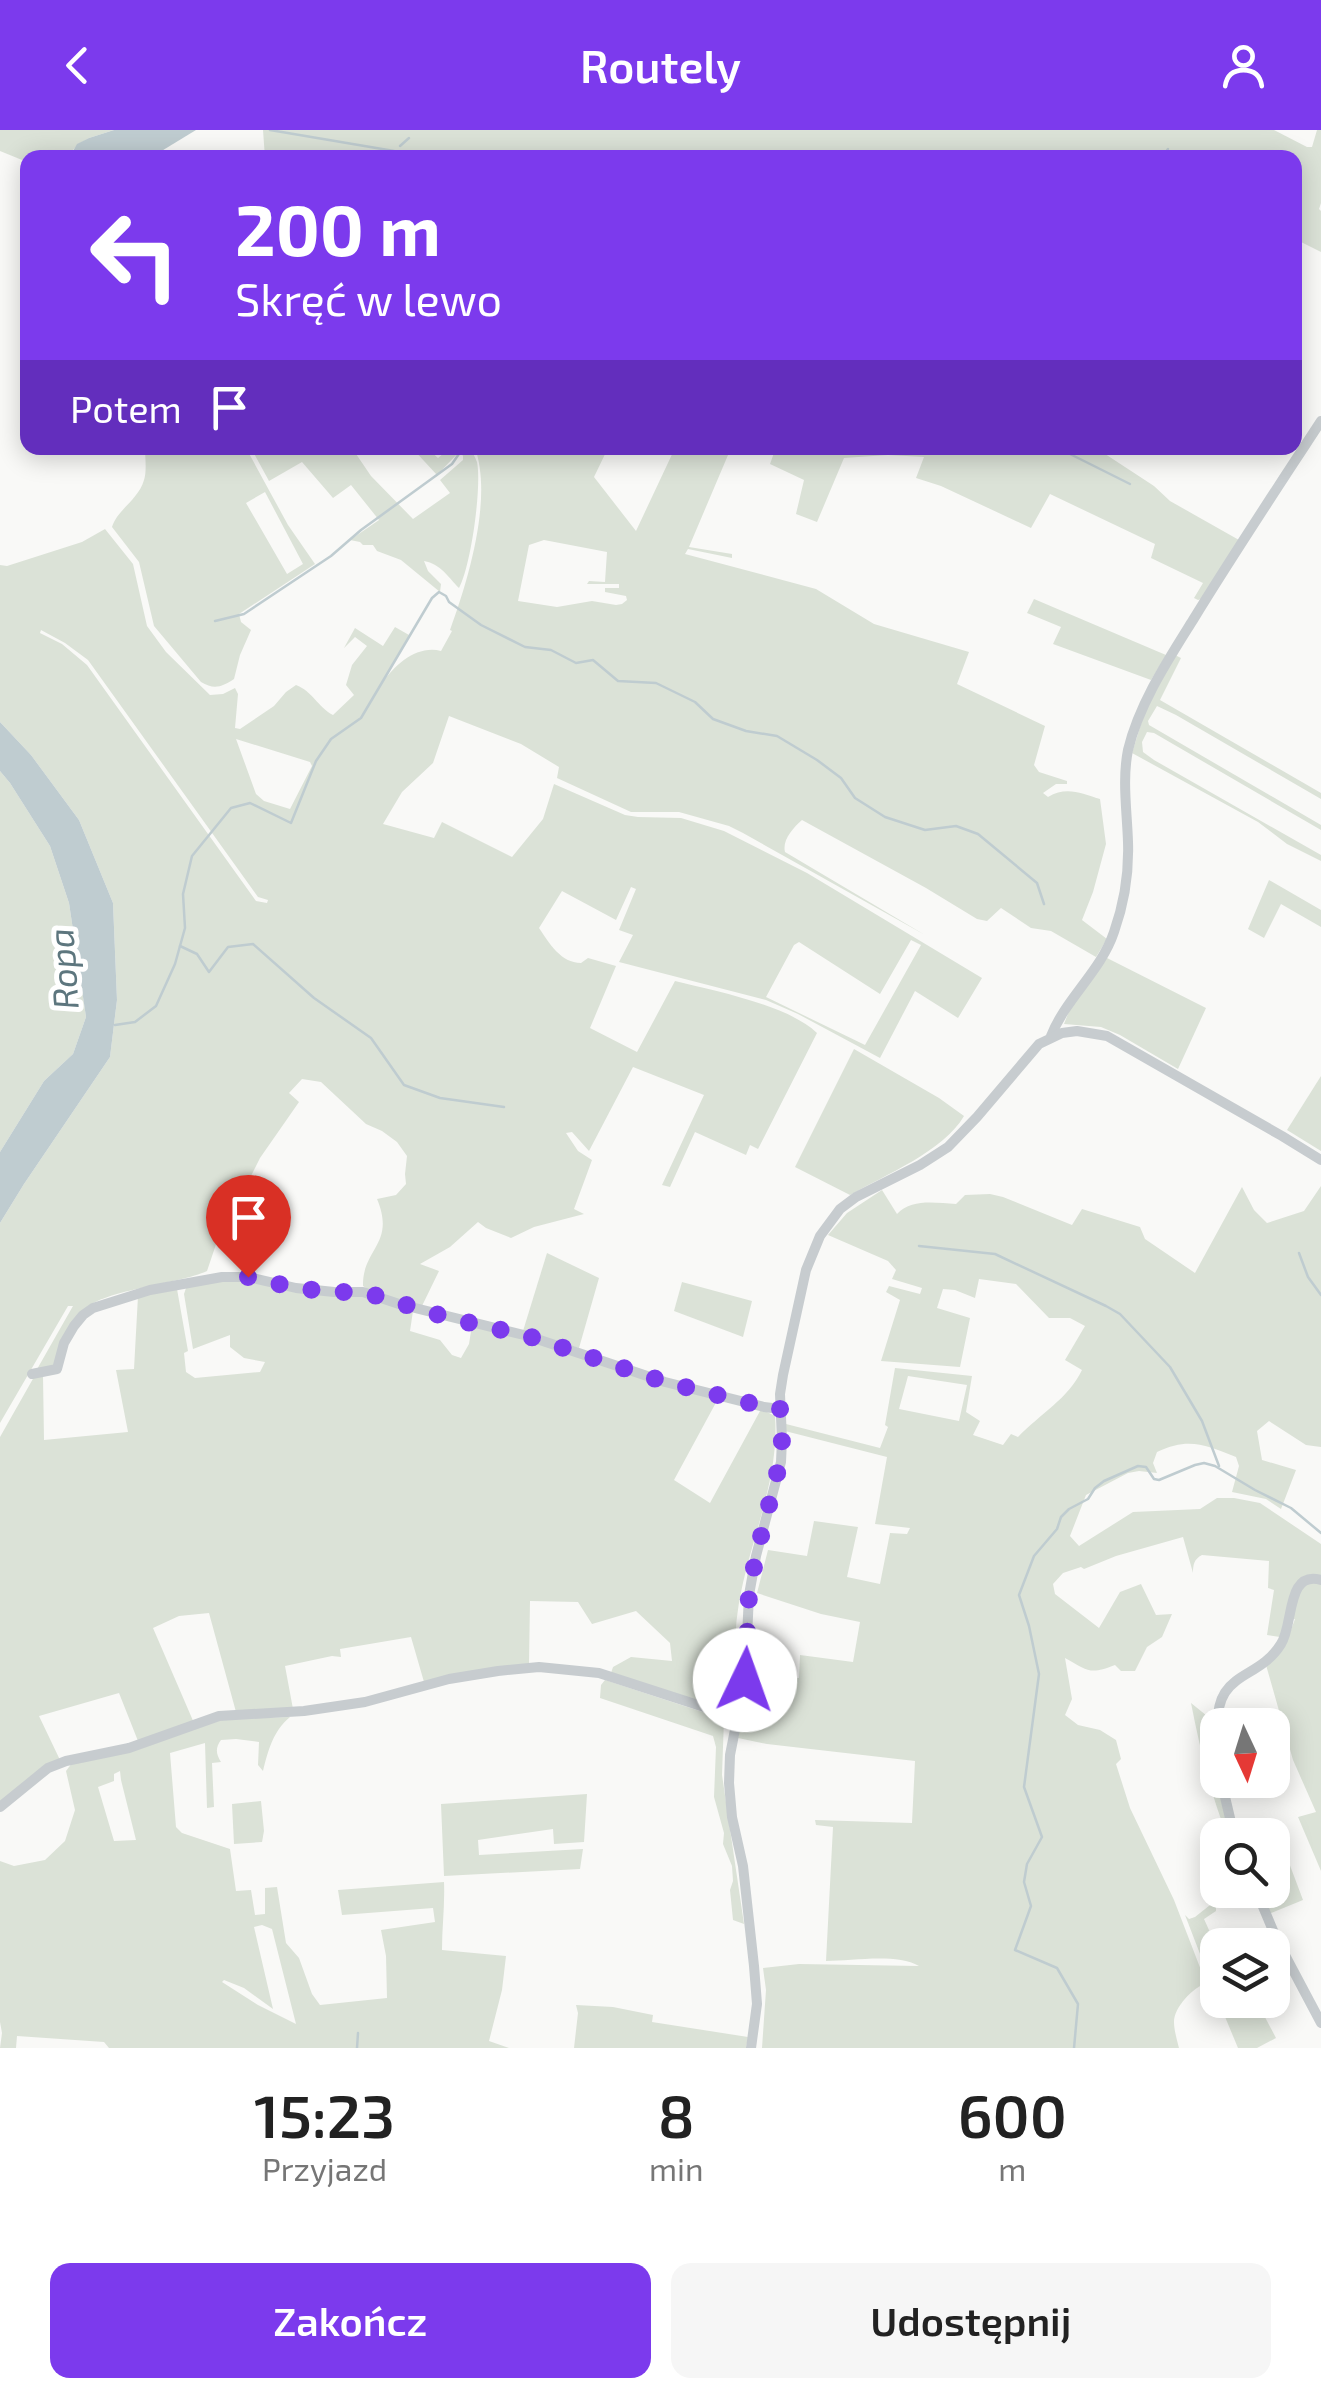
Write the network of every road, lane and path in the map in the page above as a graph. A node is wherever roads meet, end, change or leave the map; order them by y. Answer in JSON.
{"nodes":[{"id":1,"x":1321,"y":420,"type":"edge"},
{"id":2,"x":1302,"y":450,"type":"edge"},
{"id":3,"x":1298,"y":455,"type":"edge"},
{"id":4,"x":1051,"y":1037,"type":"junction"},
{"id":5,"x":1321,"y":1160,"type":"edge"},
{"id":6,"x":32,"y":1374,"type":"dead end"},
{"id":7,"x":780,"y":1408,"type":"junction"},
{"id":8,"x":1321,"y":1580,"type":"edge"},
{"id":9,"x":1219,"y":1708,"type":"edge"},
{"id":10,"x":738,"y":1718,"type":"junction"},
{"id":11,"x":0,"y":1808,"type":"edge"},
{"id":12,"x":1264,"y":1908,"type":"edge"},
{"id":13,"x":1321,"y":2024,"type":"edge"},
{"id":14,"x":751,"y":2048,"type":"edge"}],
"edges":[{"from":1,"to":2,"type":"street"},
{"from":3,"to":4,"type":"street"},
{"from":4,"to":5,"type":"street"},
{"from":4,"to":7,"type":"street"},
{"from":6,"to":7,"type":"street"},
{"from":7,"to":10,"type":"street"},
{"from":8,"to":9,"type":"street"},
{"from":10,"to":11,"type":"street"},
{"from":10,"to":14,"type":"street"},
{"from":12,"to":13,"type":"street"}]}
